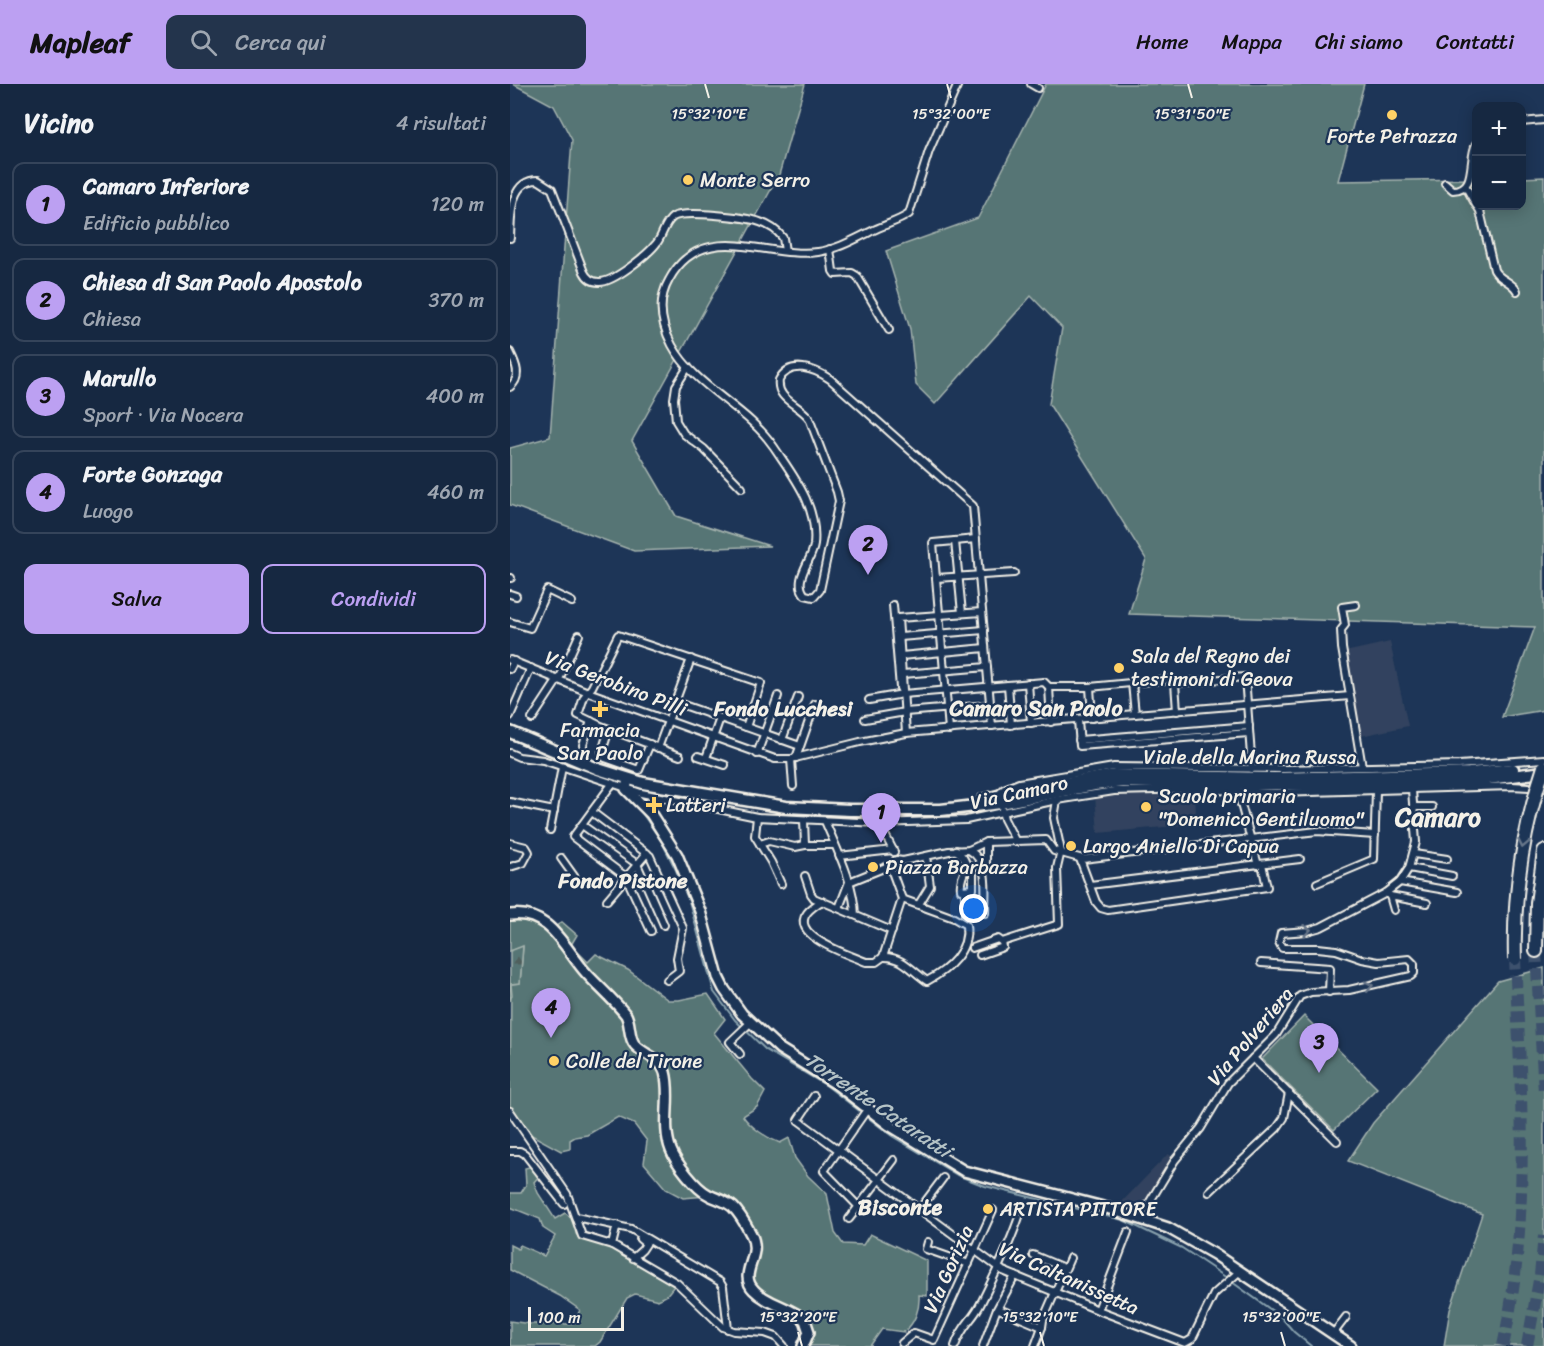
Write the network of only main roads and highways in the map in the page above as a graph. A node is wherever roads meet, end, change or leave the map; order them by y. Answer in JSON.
{"nodes":[{"id":1,"x":510,"y":732,"type":"edge"},
{"id":2,"x":1544,"y":766,"type":"edge"},
{"id":3,"x":1544,"y":772,"type":"edge"},
{"id":4,"x":1001,"y":803,"type":"junction"},
{"id":5,"x":1544,"y":851,"type":"edge"},
{"id":6,"x":1536,"y":951,"type":"tunnel mouth"},
{"id":7,"x":1515,"y":959,"type":"tunnel mouth"}],
"edges":[{"from":1,"to":4,"type":"main road","name":"Viale della Marina Russa"},
{"from":2,"to":4,"type":"main road","name":"Viale della Marina Russa"},
{"from":2,"to":7,"type":"highway","one_way":true,"bridge":true},
{"from":3,"to":4,"type":"main road","name":"Viale della Marina Russa"},
{"from":5,"to":6,"type":"highway"}]}
